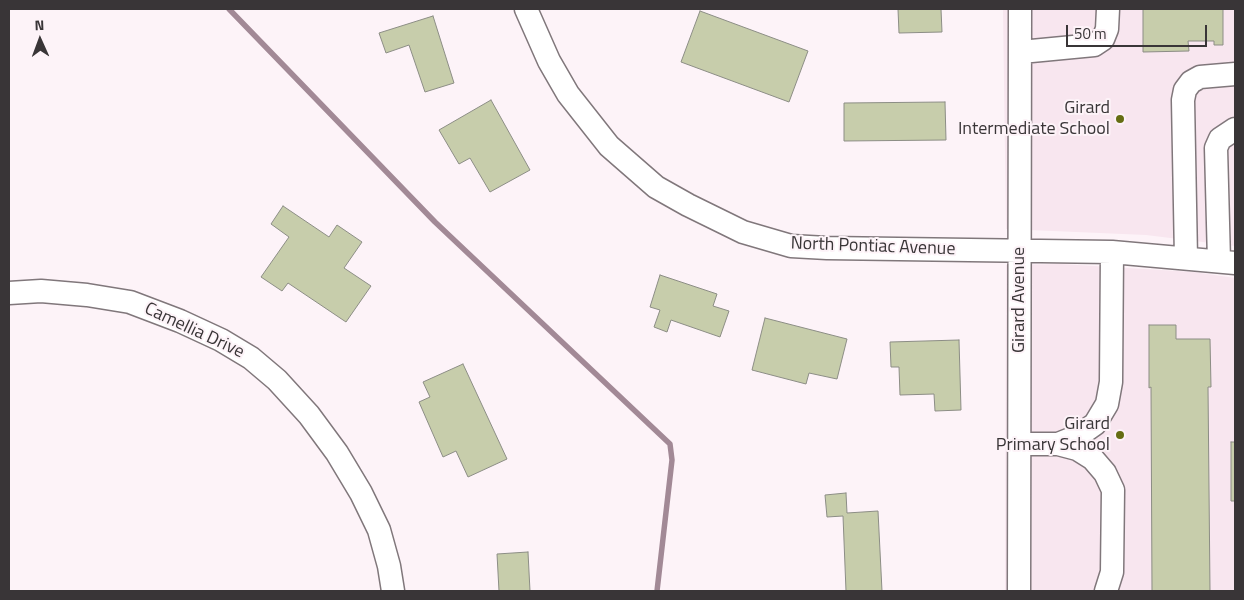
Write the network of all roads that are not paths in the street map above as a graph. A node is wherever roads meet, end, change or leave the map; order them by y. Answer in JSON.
{"nodes":[{"id":1,"x":526,"y":9,"type":"edge"},
{"id":2,"x":1020,"y":9,"type":"edge"},
{"id":3,"x":1108,"y":9,"type":"edge"},
{"id":4,"x":1021,"y":52,"type":"junction"},
{"id":5,"x":1235,"y":74,"type":"edge"},
{"id":6,"x":1235,"y":129,"type":"edge"},
{"id":7,"x":1021,"y":251,"type":"junction"},
{"id":8,"x":1112,"y":252,"type":"junction"},
{"id":9,"x":1186,"y":258,"type":"junction"},
{"id":10,"x":1227,"y":262,"type":"edge"},
{"id":11,"x":9,"y":293,"type":"edge"},
{"id":12,"x":1019,"y":444,"type":"junction"},
{"id":13,"x":1058,"y":444,"type":"junction"},
{"id":14,"x":393,"y":591,"type":"edge"},
{"id":15,"x":1020,"y":591,"type":"edge"},
{"id":16,"x":1106,"y":591,"type":"edge"}],
"edges":[{"from":1,"to":7,"type":"street","name":"North Pontiac Avenue"},
{"from":2,"to":4,"type":"street","name":"Girard Avenue"},
{"from":3,"to":4,"type":"street"},
{"from":4,"to":7,"type":"street","name":"Girard Avenue"},
{"from":5,"to":9,"type":"street"},
{"from":6,"to":10,"type":"street"},
{"from":7,"to":8,"type":"street","name":"North Pontiac Avenue"},
{"from":7,"to":12,"type":"street","name":"Girard Avenue"},
{"from":8,"to":9,"type":"street","name":"North Pontiac Avenue"},
{"from":8,"to":13,"type":"street"},
{"from":9,"to":10,"type":"street","name":"North Pontiac Avenue"},
{"from":11,"to":14,"type":"street","name":"Camellia Drive"},
{"from":12,"to":13,"type":"street"},
{"from":12,"to":15,"type":"street","name":"Girard Avenue"},
{"from":13,"to":16,"type":"street"}]}
